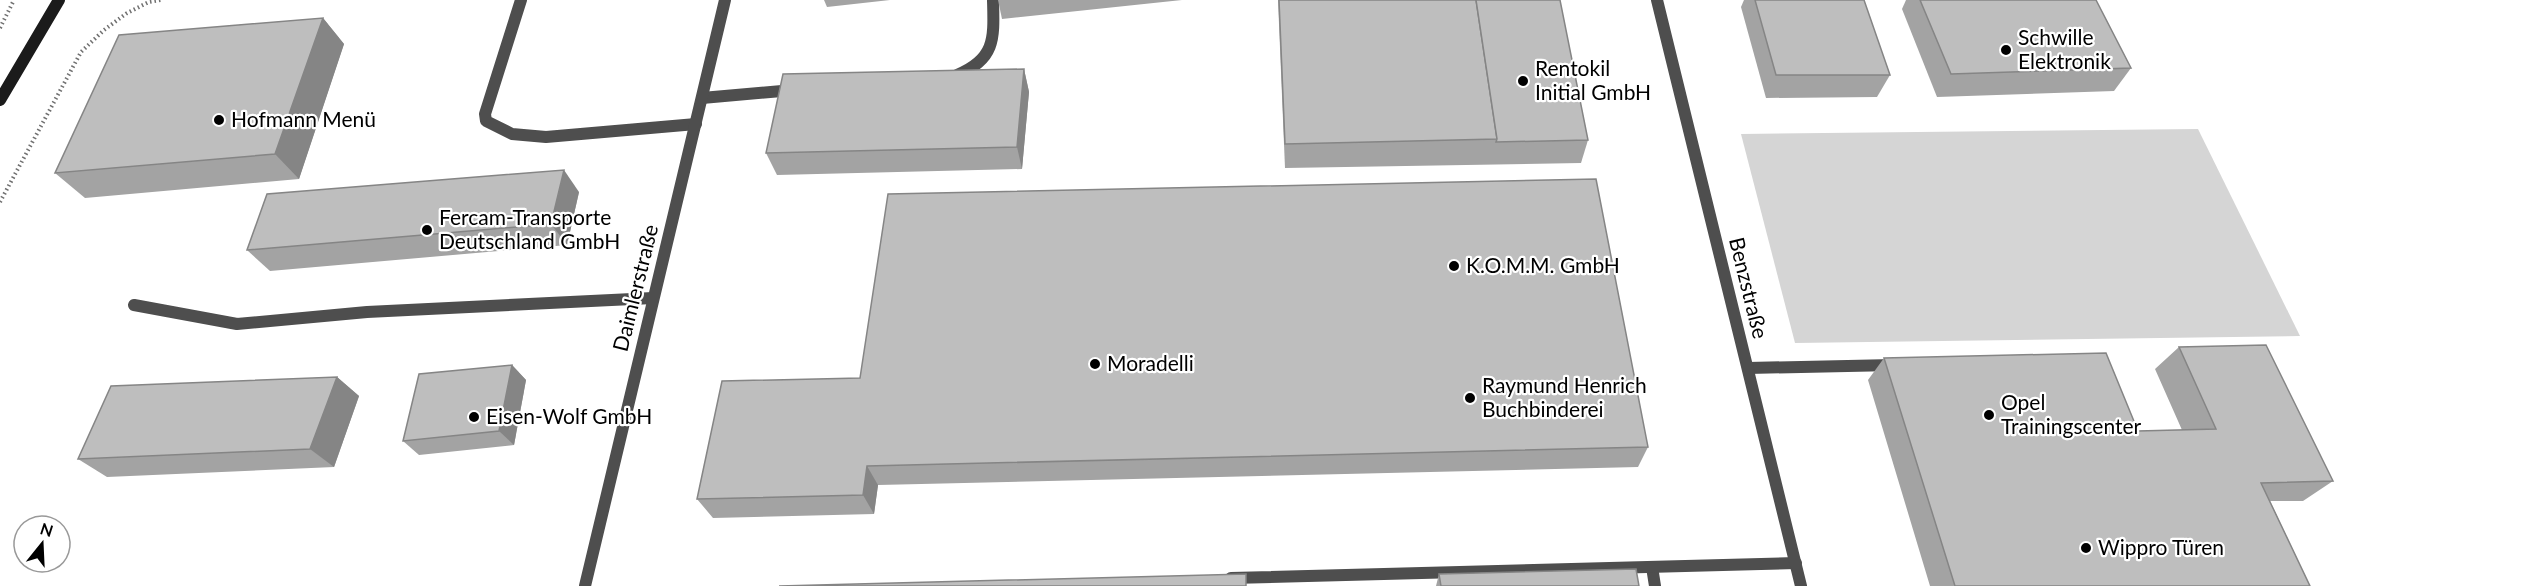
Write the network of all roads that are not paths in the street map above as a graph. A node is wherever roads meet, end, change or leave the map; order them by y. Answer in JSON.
{"nodes":[{"id":1,"x":59,"y":0,"type":"edge"},
{"id":2,"x":521,"y":0,"type":"edge"},
{"id":3,"x":725,"y":0,"type":"edge"},
{"id":4,"x":993,"y":0,"type":"edge"},
{"id":5,"x":1657,"y":0,"type":"edge"},
{"id":6,"x":948,"y":77,"type":"edge"},
{"id":7,"x":805,"y":89,"type":"edge"},
{"id":8,"x":702,"y":98,"type":"junction"},
{"id":9,"x":0,"y":100,"type":"edge"},
{"id":10,"x":696,"y":124,"type":"junction"},
{"id":11,"x":653,"y":298,"type":"junction"},
{"id":12,"x":134,"y":305,"type":"dead end"},
{"id":13,"x":1902,"y":364,"type":"edge"},
{"id":14,"x":1748,"y":368,"type":"junction"},
{"id":15,"x":1796,"y":563,"type":"junction"},
{"id":16,"x":1652,"y":567,"type":"junction"},
{"id":17,"x":1215,"y":578,"type":"edge"},
{"id":18,"x":585,"y":586,"type":"edge"},
{"id":19,"x":1655,"y":586,"type":"edge"},
{"id":20,"x":1801,"y":586,"type":"edge"}],
"edges":[{"from":1,"to":9,"type":"main road"},
{"from":2,"to":10,"type":"street"},
{"from":3,"to":8,"type":"street","name":"Daimlerstraße"},
{"from":4,"to":6,"type":"street"},
{"from":5,"to":14,"type":"street","name":"Benzstraße"},
{"from":7,"to":8,"type":"street"},
{"from":8,"to":10,"type":"street","name":"Daimlerstraße"},
{"from":10,"to":11,"type":"street","name":"Daimlerstraße"},
{"from":11,"to":12,"type":"street"},
{"from":11,"to":18,"type":"street","name":"Daimlerstraße"},
{"from":13,"to":14,"type":"street"},
{"from":14,"to":15,"type":"street","name":"Benzstraße"},
{"from":15,"to":16,"type":"street"},
{"from":15,"to":20,"type":"street","name":"Benzstraße"},
{"from":16,"to":17,"type":"street"},
{"from":16,"to":19,"type":"street"}]}
